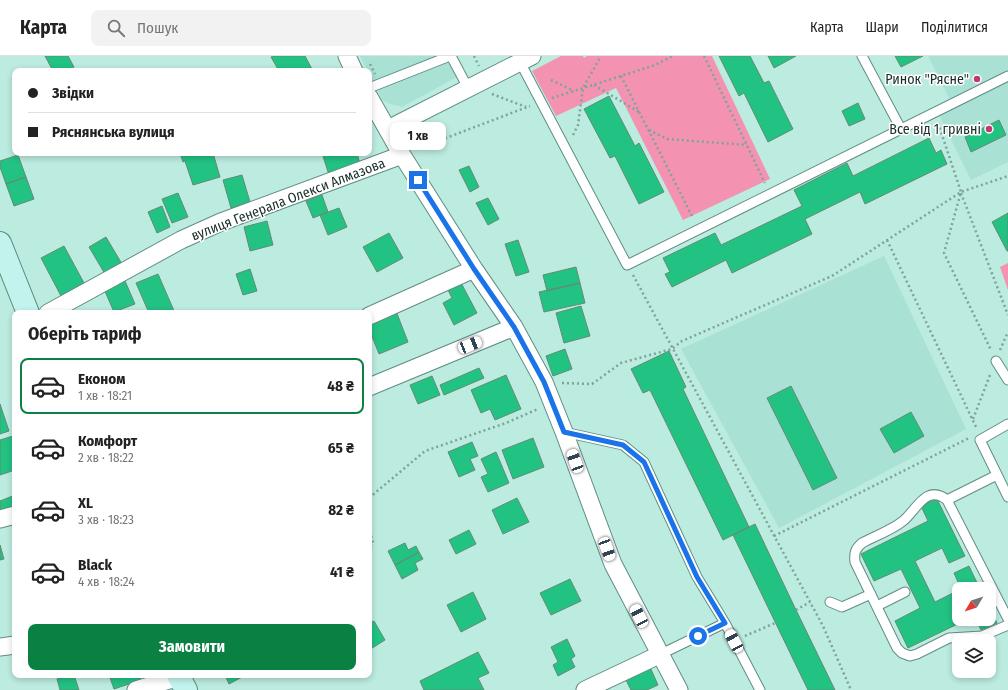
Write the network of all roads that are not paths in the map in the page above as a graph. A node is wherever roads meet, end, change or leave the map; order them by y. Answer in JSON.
{"nodes":[{"id":1,"x":347,"y":56,"type":"edge"},
{"id":2,"x":450,"y":56,"type":"edge"},
{"id":3,"x":862,"y":56,"type":"edge"},
{"id":4,"x":526,"y":59,"type":"edge"},
{"id":5,"x":353,"y":68,"type":"edge"},
{"id":6,"x":1008,"y":76,"type":"edge"},
{"id":7,"x":372,"y":87,"type":"edge"},
{"id":8,"x":468,"y":88,"type":"junction"},
{"id":9,"x":372,"y":102,"type":"edge"},
{"id":10,"x":388,"y":129,"type":"junction"},
{"id":11,"x":901,"y":129,"type":"junction"},
{"id":12,"x":402,"y":155,"type":"junction"},
{"id":13,"x":0,"y":243,"type":"edge"},
{"id":14,"x":474,"y":269,"type":"junction"},
{"id":15,"x":27,"y":310,"type":"edge"},
{"id":16,"x":53,"y":310,"type":"edge"},
{"id":17,"x":372,"y":315,"type":"edge"},
{"id":18,"x":514,"y":327,"type":"junction"},
{"id":19,"x":996,"y":361,"type":"road end"},
{"id":20,"x":1008,"y":380,"type":"edge"},
{"id":21,"x":372,"y":386,"type":"edge"},
{"id":22,"x":1008,"y":424,"type":"edge"},
{"id":23,"x":564,"y":432,"type":"junction"},
{"id":24,"x":997,"y":475,"type":"junction"},
{"id":25,"x":1008,"y":497,"type":"edge"},
{"id":26,"x":947,"y":500,"type":"junction"},
{"id":27,"x":12,"y":516,"type":"edge"},
{"id":28,"x":0,"y":519,"type":"edge"},
{"id":29,"x":905,"y":592,"type":"dead end"},
{"id":30,"x":871,"y":594,"type":"junction"},
{"id":31,"x":830,"y":602,"type":"dead end"},
{"id":32,"x":877,"y":606,"type":"junction"},
{"id":33,"x":1008,"y":619,"type":"edge"},
{"id":34,"x":725,"y":623,"type":"junction"},
{"id":35,"x":1008,"y":625,"type":"edge"},
{"id":36,"x":0,"y":646,"type":"edge"},
{"id":37,"x":12,"y":646,"type":"edge"},
{"id":38,"x":659,"y":655,"type":"junction"},
{"id":39,"x":181,"y":681,"type":"edge"},
{"id":40,"x":136,"y":690,"type":"edge"},
{"id":41,"x":585,"y":690,"type":"edge"},
{"id":42,"x":678,"y":690,"type":"edge"},
{"id":43,"x":760,"y":690,"type":"edge"}],
"edges":[{"from":1,"to":5,"type":"street"},
{"from":2,"to":7,"type":"lane"},
{"from":2,"to":8,"type":"lane"},
{"from":3,"to":11,"type":"lane"},
{"from":4,"to":8,"type":"street"},
{"from":4,"to":11,"type":"lane"},
{"from":6,"to":11,"type":"lane"},
{"from":8,"to":10,"type":"street"},
{"from":9,"to":10,"type":"street"},
{"from":10,"to":12,"type":"street"},
{"from":12,"to":14,"type":"street"},
{"from":12,"to":16,"type":"street","name":"вулиця Генерала Олекси Алмазова"},
{"from":13,"to":15,"type":"main road"},
{"from":14,"to":17,"type":"street"},
{"from":14,"to":18,"type":"street"},
{"from":18,"to":21,"type":"street"},
{"from":18,"to":23,"type":"street"},
{"from":19,"to":20,"type":"lane"},
{"from":22,"to":24,"type":"lane"},
{"from":23,"to":34,"type":"lane"},
{"from":23,"to":38,"type":"street"},
{"from":24,"to":25,"type":"lane"},
{"from":24,"to":26,"type":"lane"},
{"from":26,"to":30,"type":"lane"},
{"from":26,"to":33,"type":"lane"},
{"from":27,"to":28,"type":"street"},
{"from":29,"to":32,"type":"lane"},
{"from":30,"to":31,"type":"lane"},
{"from":30,"to":32,"type":"lane"},
{"from":32,"to":35,"type":"lane"},
{"from":34,"to":38,"type":"lane"},
{"from":34,"to":43,"type":"lane"},
{"from":36,"to":37,"type":"street"},
{"from":38,"to":41,"type":"street"},
{"from":38,"to":42,"type":"street"},
{"from":39,"to":40,"type":"street"}]}
